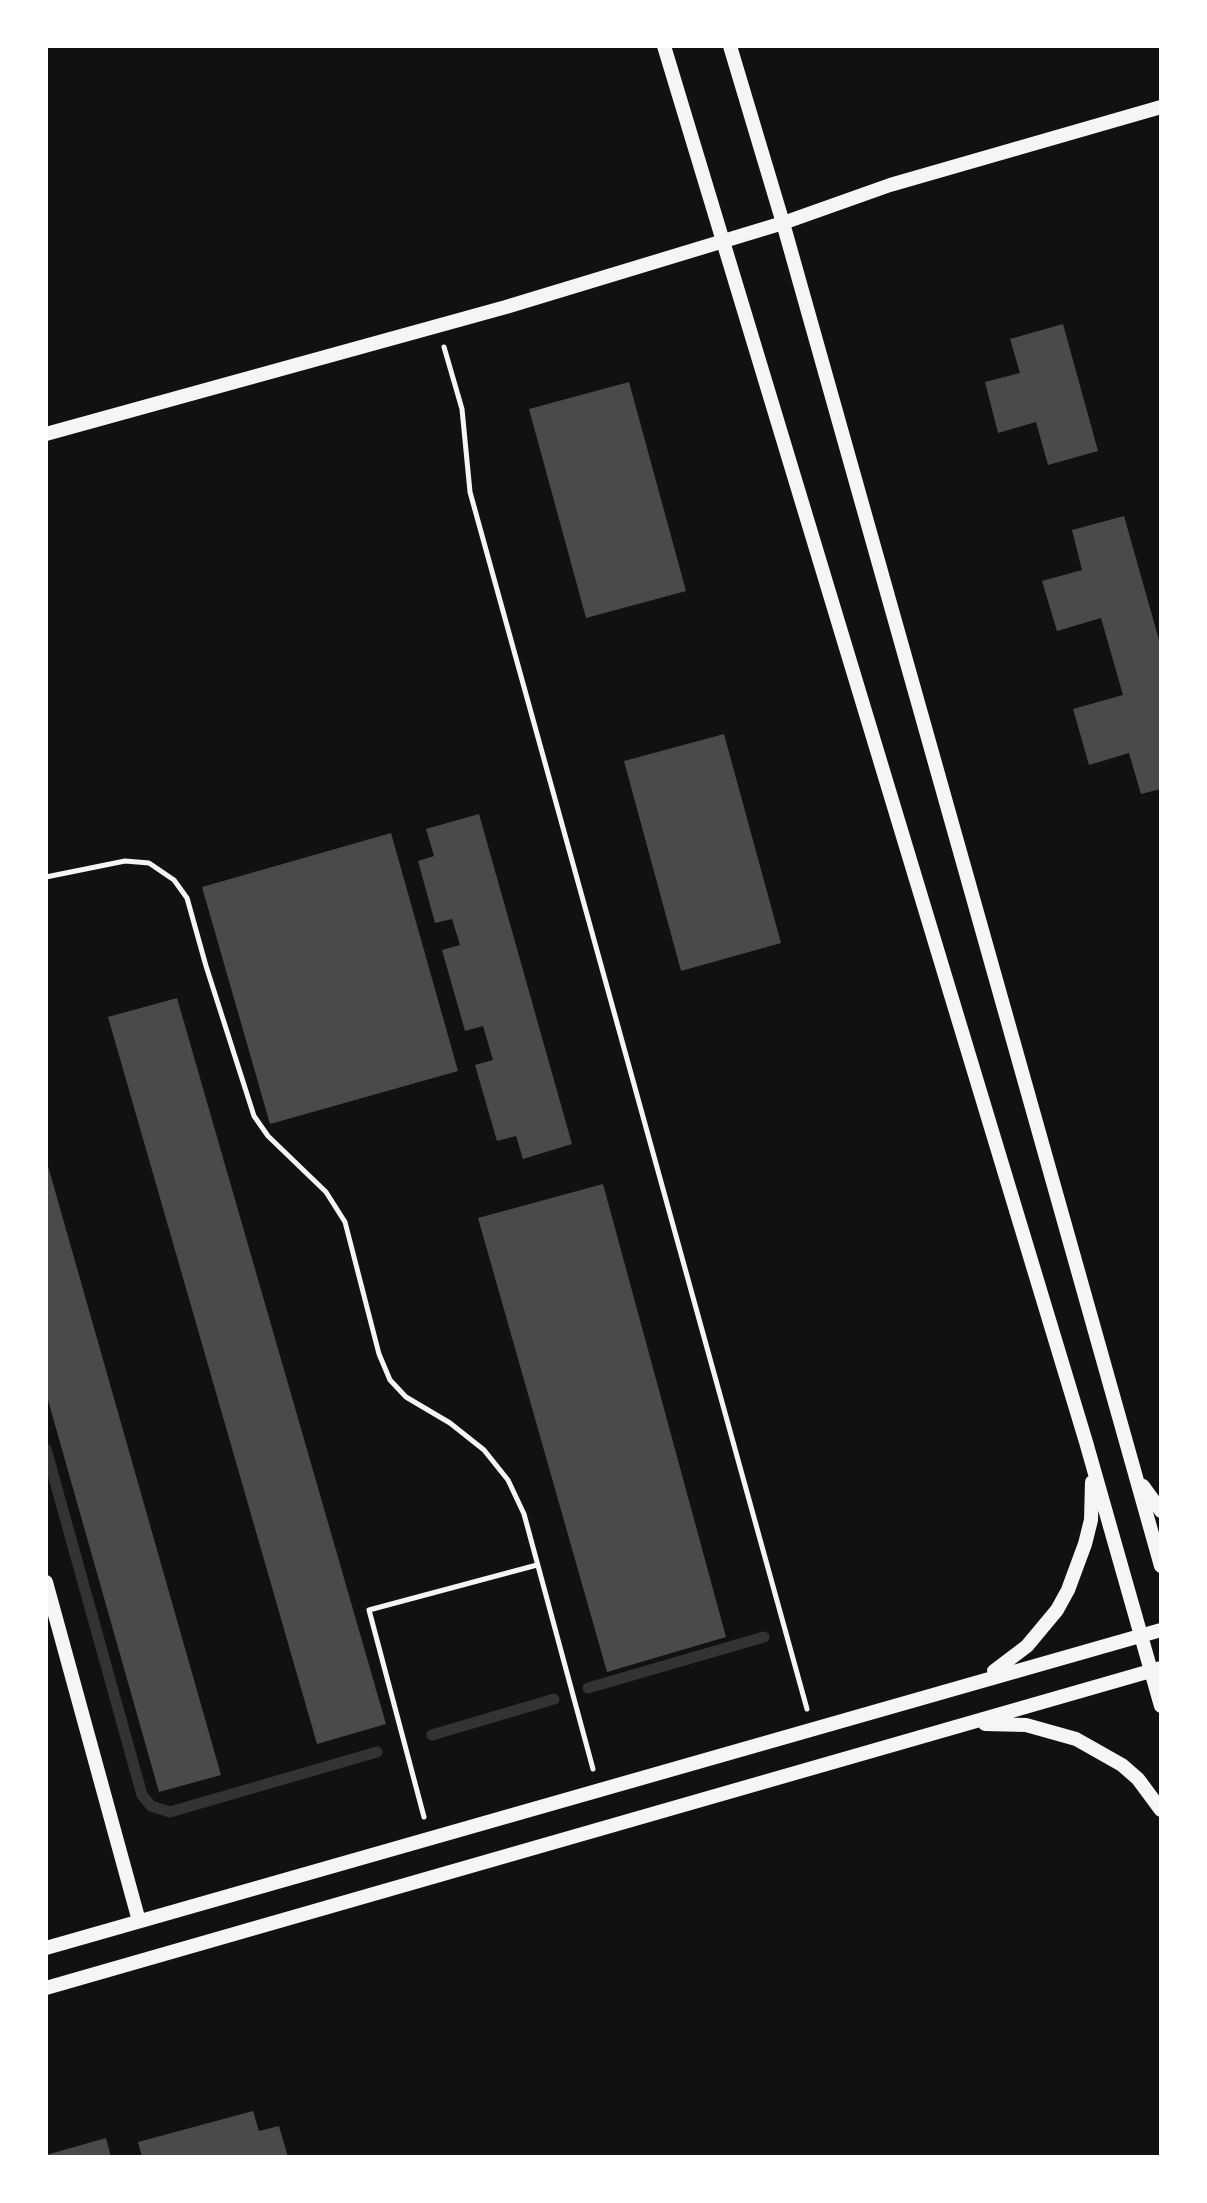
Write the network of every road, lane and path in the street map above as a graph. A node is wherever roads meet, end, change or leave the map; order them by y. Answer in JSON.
{"nodes":[{"id":1,"x":664,"y":46,"type":"edge"},
{"id":2,"x":730,"y":46,"type":"edge"},
{"id":3,"x":1161,"y":107,"type":"edge"},
{"id":4,"x":783,"y":223,"type":"junction"},
{"id":5,"x":721,"y":242,"type":"junction"},
{"id":6,"x":437,"y":325,"type":"junction"},
{"id":7,"x":46,"y":434,"type":"edge"},
{"id":8,"x":46,"y":877,"type":"edge"},
{"id":9,"x":1086,"y":1442,"type":"junction"},
{"id":10,"x":1132,"y":1464,"type":"junction"},
{"id":11,"x":1161,"y":1511,"type":"edge"},
{"id":12,"x":537,"y":1565,"type":"junction"},
{"id":13,"x":1161,"y":1566,"type":"edge"},
{"id":14,"x":46,"y":1582,"type":"edge"},
{"id":15,"x":1161,"y":1630,"type":"edge"},
{"id":16,"x":1141,"y":1635,"type":"junction"},
{"id":17,"x":1156,"y":1669,"type":"edge"},
{"id":18,"x":972,"y":1683,"type":"junction"},
{"id":19,"x":1161,"y":1706,"type":"edge"},
{"id":20,"x":812,"y":1729,"type":"junction"},
{"id":21,"x":949,"y":1729,"type":"junction"},
{"id":22,"x":599,"y":1790,"type":"junction"},
{"id":23,"x":1161,"y":1810,"type":"edge"},
{"id":24,"x":430,"y":1838,"type":"junction"},
{"id":25,"x":139,"y":1921,"type":"junction"},
{"id":26,"x":46,"y":1948,"type":"edge"},
{"id":27,"x":46,"y":1988,"type":"edge"}],
"edges":[{"from":1,"to":5,"type":"street"},
{"from":2,"to":4,"type":"street"},
{"from":3,"to":4,"type":"street"},
{"from":4,"to":5,"type":"street"},
{"from":4,"to":10,"type":"street"},
{"from":5,"to":6,"type":"street"},
{"from":5,"to":9,"type":"street"},
{"from":6,"to":7,"type":"street"},
{"from":6,"to":20,"type":"path"},
{"from":8,"to":12,"type":"path"},
{"from":9,"to":16,"type":"street"},
{"from":9,"to":18,"type":"street"},
{"from":10,"to":11,"type":"street"},
{"from":10,"to":13,"type":"street"},
{"from":12,"to":22,"type":"path"},
{"from":12,"to":24,"type":"path"},
{"from":14,"to":25,"type":"street"},
{"from":15,"to":16,"type":"street"},
{"from":16,"to":17,"type":"street"},
{"from":16,"to":18,"type":"street"},
{"from":17,"to":19,"type":"street"},
{"from":17,"to":21,"type":"street"},
{"from":18,"to":20,"type":"street"},
{"from":20,"to":22,"type":"street"},
{"from":21,"to":23,"type":"street"},
{"from":21,"to":27,"type":"street"},
{"from":22,"to":24,"type":"street"},
{"from":24,"to":25,"type":"street"},
{"from":25,"to":26,"type":"street"}]}
